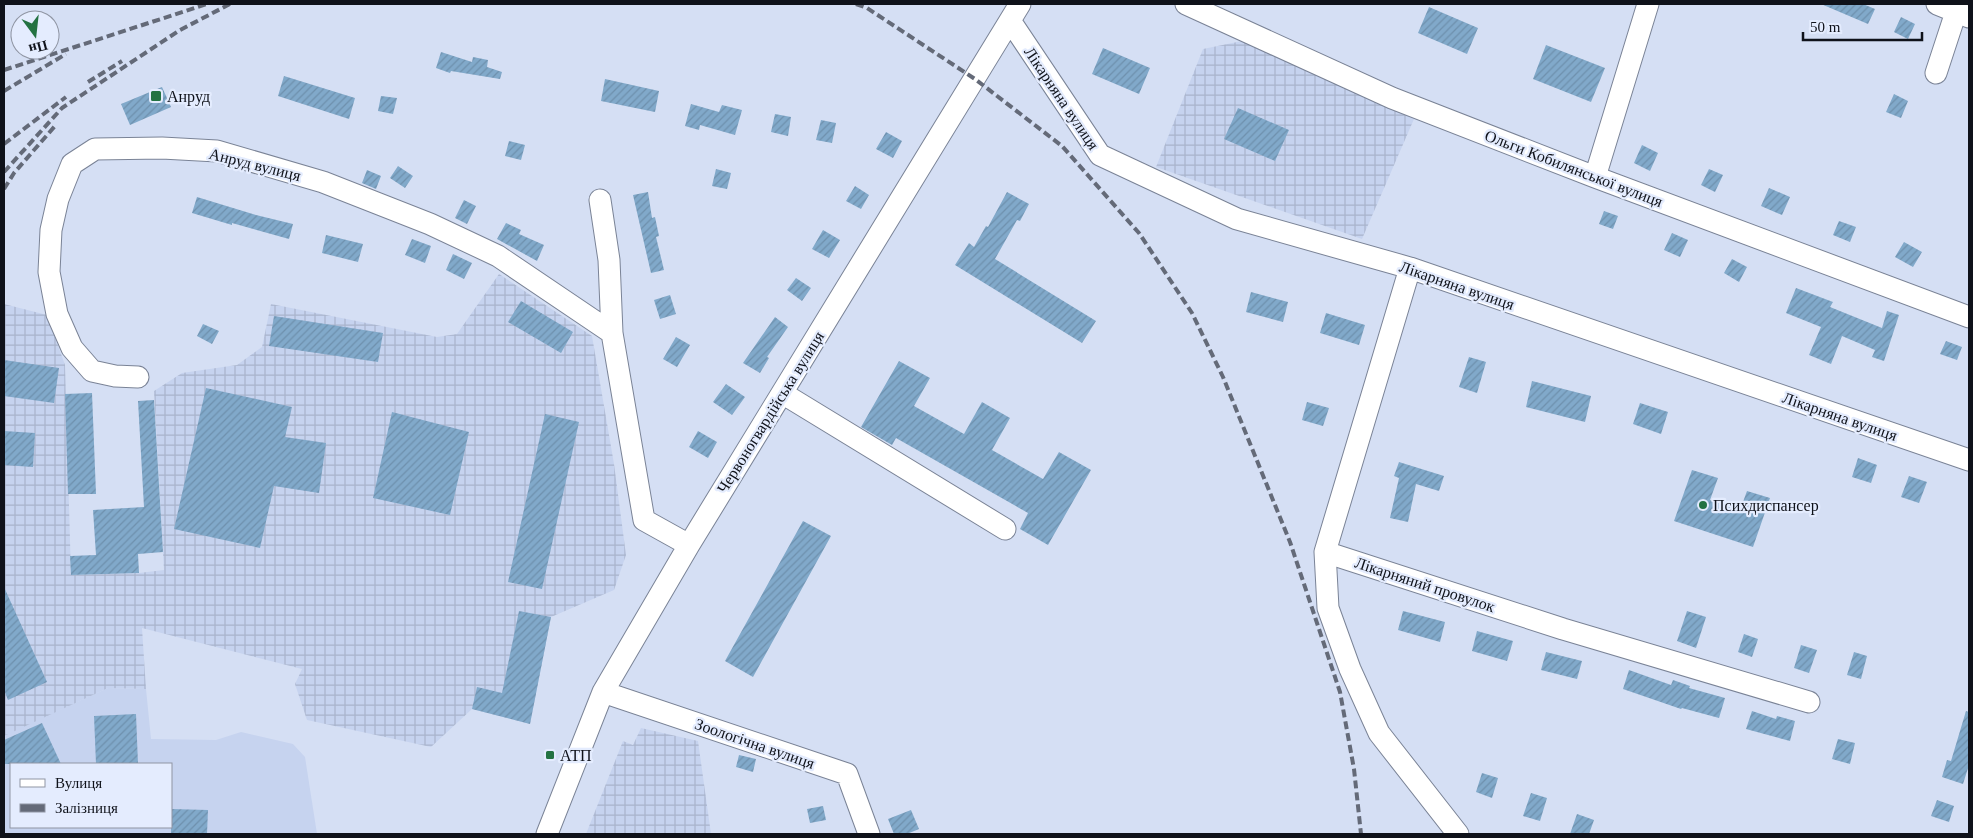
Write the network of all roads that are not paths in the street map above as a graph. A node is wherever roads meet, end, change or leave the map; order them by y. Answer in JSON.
{"nodes":[{"id":1,"x":1186,"y":4,"type":"edge"},
{"id":2,"x":1648,"y":4,"type":"edge"},
{"id":3,"x":1937,"y":4,"type":"edge"},
{"id":4,"x":1016,"y":13,"type":"edge"},
{"id":5,"x":1963,"y":14,"type":"edge"},
{"id":6,"x":1936,"y":73,"type":"dead end"},
{"id":7,"x":1595,"y":176,"type":"junction"},
{"id":8,"x":600,"y":200,"type":"dead end"},
{"id":9,"x":1410,"y":268,"type":"junction"},
{"id":10,"x":1969,"y":317,"type":"edge"},
{"id":11,"x":612,"y":333,"type":"junction"},
{"id":12,"x":138,"y":377,"type":"dead end"},
{"id":13,"x":782,"y":393,"type":"junction"},
{"id":14,"x":1969,"y":460,"type":"edge"},
{"id":15,"x":1005,"y":529,"type":"dead end"},
{"id":16,"x":689,"y":545,"type":"junction"},
{"id":17,"x":1325,"y":552,"type":"junction"},
{"id":18,"x":602,"y":692,"type":"junction"},
{"id":19,"x":1809,"y":702,"type":"dead end"},
{"id":20,"x":546,"y":834,"type":"edge"},
{"id":21,"x":869,"y":834,"type":"edge"},
{"id":22,"x":1458,"y":834,"type":"edge"}],
"edges":[{"from":1,"to":7,"type":"street","name":"Ольги Кобилянської вулиця"},
{"from":2,"to":7,"type":"street"},
{"from":3,"to":5,"type":"street"},
{"from":4,"to":9,"type":"street","name":"Лікарняна вулиця"},
{"from":4,"to":13,"type":"street","name":"Червоногвардійська вулиця"},
{"from":5,"to":6,"type":"street"},
{"from":7,"to":10,"type":"street","name":"Ольги Кобилянської вулиця"},
{"from":8,"to":11,"type":"street"},
{"from":9,"to":14,"type":"street","name":"Лікарняна вулиця"},
{"from":9,"to":17,"type":"street"},
{"from":11,"to":12,"type":"street","name":"Анруд вулиця"},
{"from":11,"to":16,"type":"street"},
{"from":13,"to":15,"type":"street"},
{"from":13,"to":16,"type":"street","name":"Червоногвардійська вулиця"},
{"from":16,"to":18,"type":"street","name":"Червоногвардійська вулиця"},
{"from":17,"to":19,"type":"street","name":"Лікарняний провулок"},
{"from":17,"to":22,"type":"street"},
{"from":18,"to":20,"type":"street","name":"Червоногвардійська вулиця"},
{"from":18,"to":21,"type":"street","name":"Зоологічна вулиця"}]}
